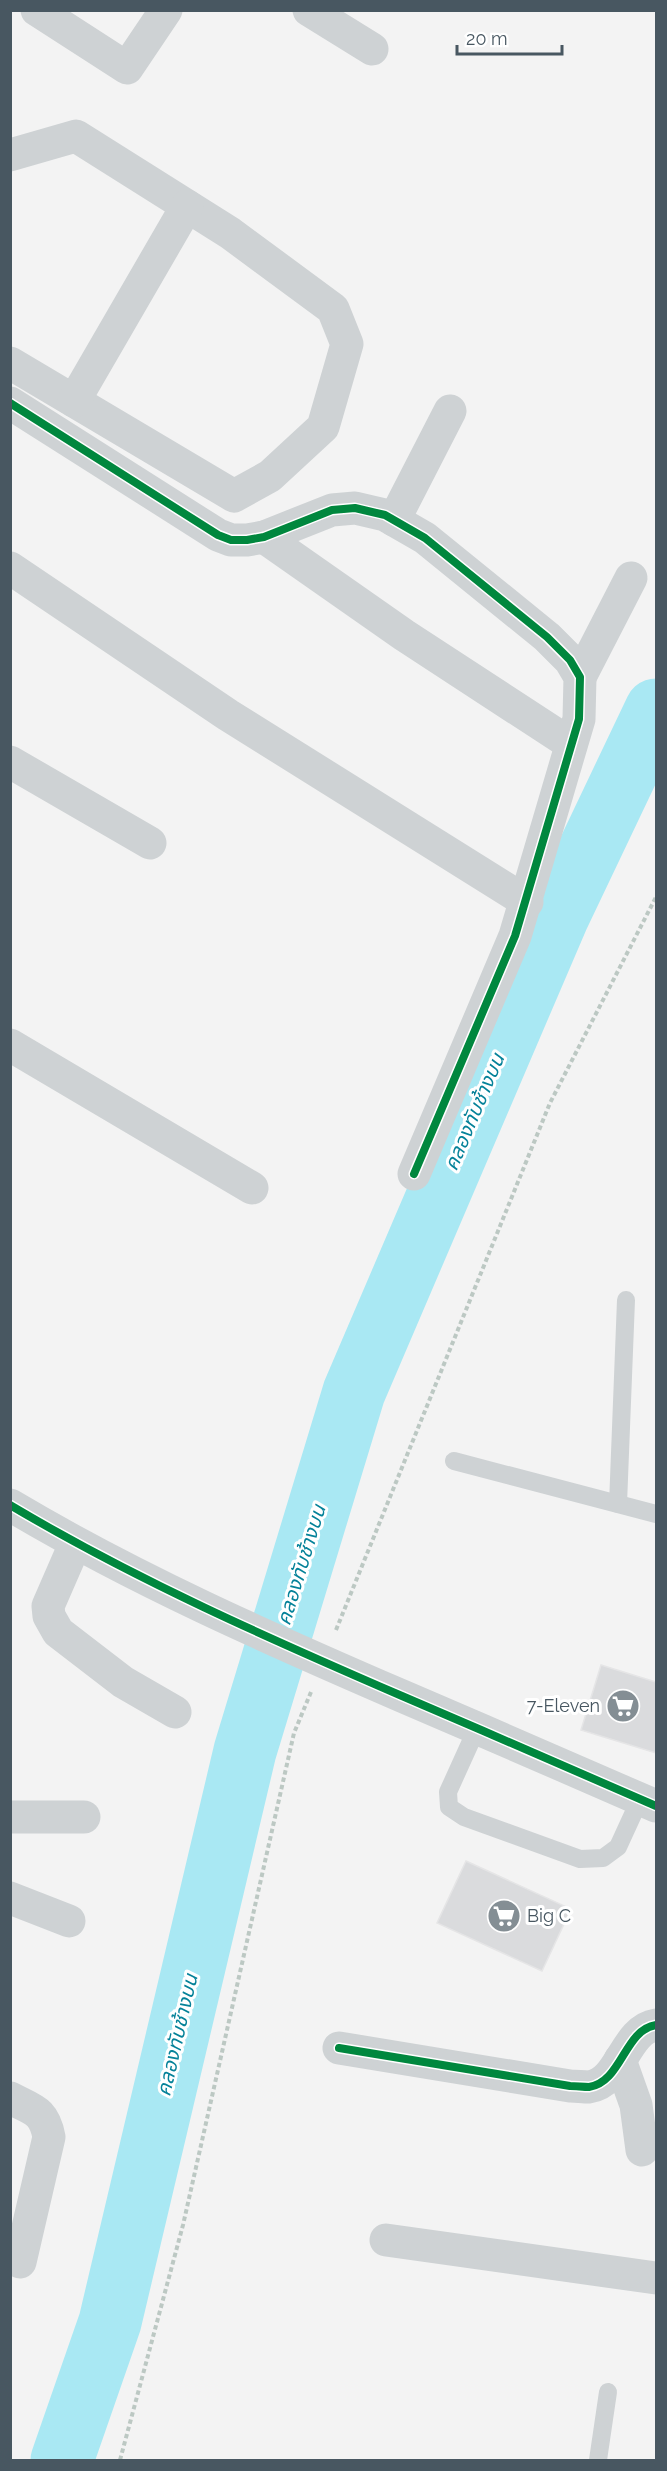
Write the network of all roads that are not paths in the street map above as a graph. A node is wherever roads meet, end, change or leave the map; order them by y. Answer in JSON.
{"nodes":[{"id":1,"x":37,"y":10,"type":"edge"},
{"id":2,"x":166,"y":10,"type":"edge"},
{"id":3,"x":309,"y":10,"type":"edge"},
{"id":4,"x":372,"y":49,"type":"dead end"},
{"id":5,"x":10,"y":155,"type":"edge"},
{"id":6,"x":187,"y":206,"type":"junction"},
{"id":7,"x":10,"y":363,"type":"edge"},
{"id":8,"x":74,"y":401,"type":"junction"},
{"id":9,"x":10,"y":403,"type":"edge"},
{"id":10,"x":450,"y":411,"type":"dead end"},
{"id":11,"x":394,"y":520,"type":"junction"},
{"id":12,"x":264,"y":537,"type":"junction"},
{"id":13,"x":10,"y":568,"type":"edge"},
{"id":14,"x":631,"y":578,"type":"dead end"},
{"id":15,"x":580,"y":677,"type":"junction"},
{"id":16,"x":571,"y":744,"type":"junction"},
{"id":17,"x":10,"y":762,"type":"edge"},
{"id":18,"x":150,"y":843,"type":"dead end"},
{"id":19,"x":527,"y":902,"type":"junction"},
{"id":20,"x":10,"y":1045,"type":"edge"},
{"id":21,"x":414,"y":1174,"type":"dead end"},
{"id":22,"x":252,"y":1188,"type":"dead end"},
{"id":23,"x":626,"y":1300,"type":"dead end"},
{"id":24,"x":454,"y":1461,"type":"dead end"},
{"id":25,"x":10,"y":1504,"type":"edge"},
{"id":26,"x":618,"y":1504,"type":"junction"},
{"id":27,"x":657,"y":1515,"type":"edge"},
{"id":28,"x":75,"y":1544,"type":"junction"},
{"id":29,"x":175,"y":1712,"type":"dead end"},
{"id":30,"x":477,"y":1728,"type":"junction"},
{"id":31,"x":648,"y":1803,"type":"edge"},
{"id":32,"x":10,"y":1817,"type":"edge"},
{"id":33,"x":84,"y":1817,"type":"dead end"},
{"id":34,"x":10,"y":1899,"type":"edge"},
{"id":35,"x":69,"y":1922,"type":"dead end"},
{"id":36,"x":657,"y":2025,"type":"edge"},
{"id":37,"x":339,"y":2048,"type":"dead end"},
{"id":38,"x":620,"y":2060,"type":"junction"},
{"id":39,"x":10,"y":2098,"type":"edge"},
{"id":40,"x":642,"y":2151,"type":"dead end"},
{"id":41,"x":386,"y":2240,"type":"dead end"},
{"id":42,"x":20,"y":2262,"type":"dead end"},
{"id":43,"x":657,"y":2277,"type":"edge"},
{"id":44,"x":608,"y":2392,"type":"dead end"},
{"id":45,"x":598,"y":2460,"type":"edge"}],
"edges":[{"from":1,"to":2,"type":"street"},
{"from":3,"to":4,"type":"street"},
{"from":5,"to":6,"type":"street"},
{"from":6,"to":8,"type":"street"},
{"from":6,"to":8,"type":"street"},
{"from":7,"to":8,"type":"street"},
{"from":9,"to":12,"type":"street"},
{"from":10,"to":11,"type":"street"},
{"from":11,"to":12,"type":"street"},
{"from":11,"to":15,"type":"street"},
{"from":12,"to":16,"type":"street"},
{"from":13,"to":19,"type":"street"},
{"from":14,"to":15,"type":"street"},
{"from":15,"to":16,"type":"street"},
{"from":16,"to":19,"type":"street"},
{"from":17,"to":18,"type":"street"},
{"from":19,"to":21,"type":"street"},
{"from":20,"to":22,"type":"street"},
{"from":23,"to":26,"type":"lane"},
{"from":24,"to":26,"type":"lane"},
{"from":25,"to":28,"type":"street"},
{"from":26,"to":27,"type":"lane"},
{"from":28,"to":29,"type":"street"},
{"from":28,"to":30,"type":"street"},
{"from":30,"to":31,"type":"street"},
{"from":30,"to":31,"type":"lane"},
{"from":32,"to":33,"type":"street"},
{"from":34,"to":35,"type":"street"},
{"from":36,"to":38,"type":"street"},
{"from":37,"to":38,"type":"street"},
{"from":38,"to":40,"type":"street"},
{"from":39,"to":42,"type":"street"},
{"from":41,"to":43,"type":"street"},
{"from":44,"to":45,"type":"lane"}]}
